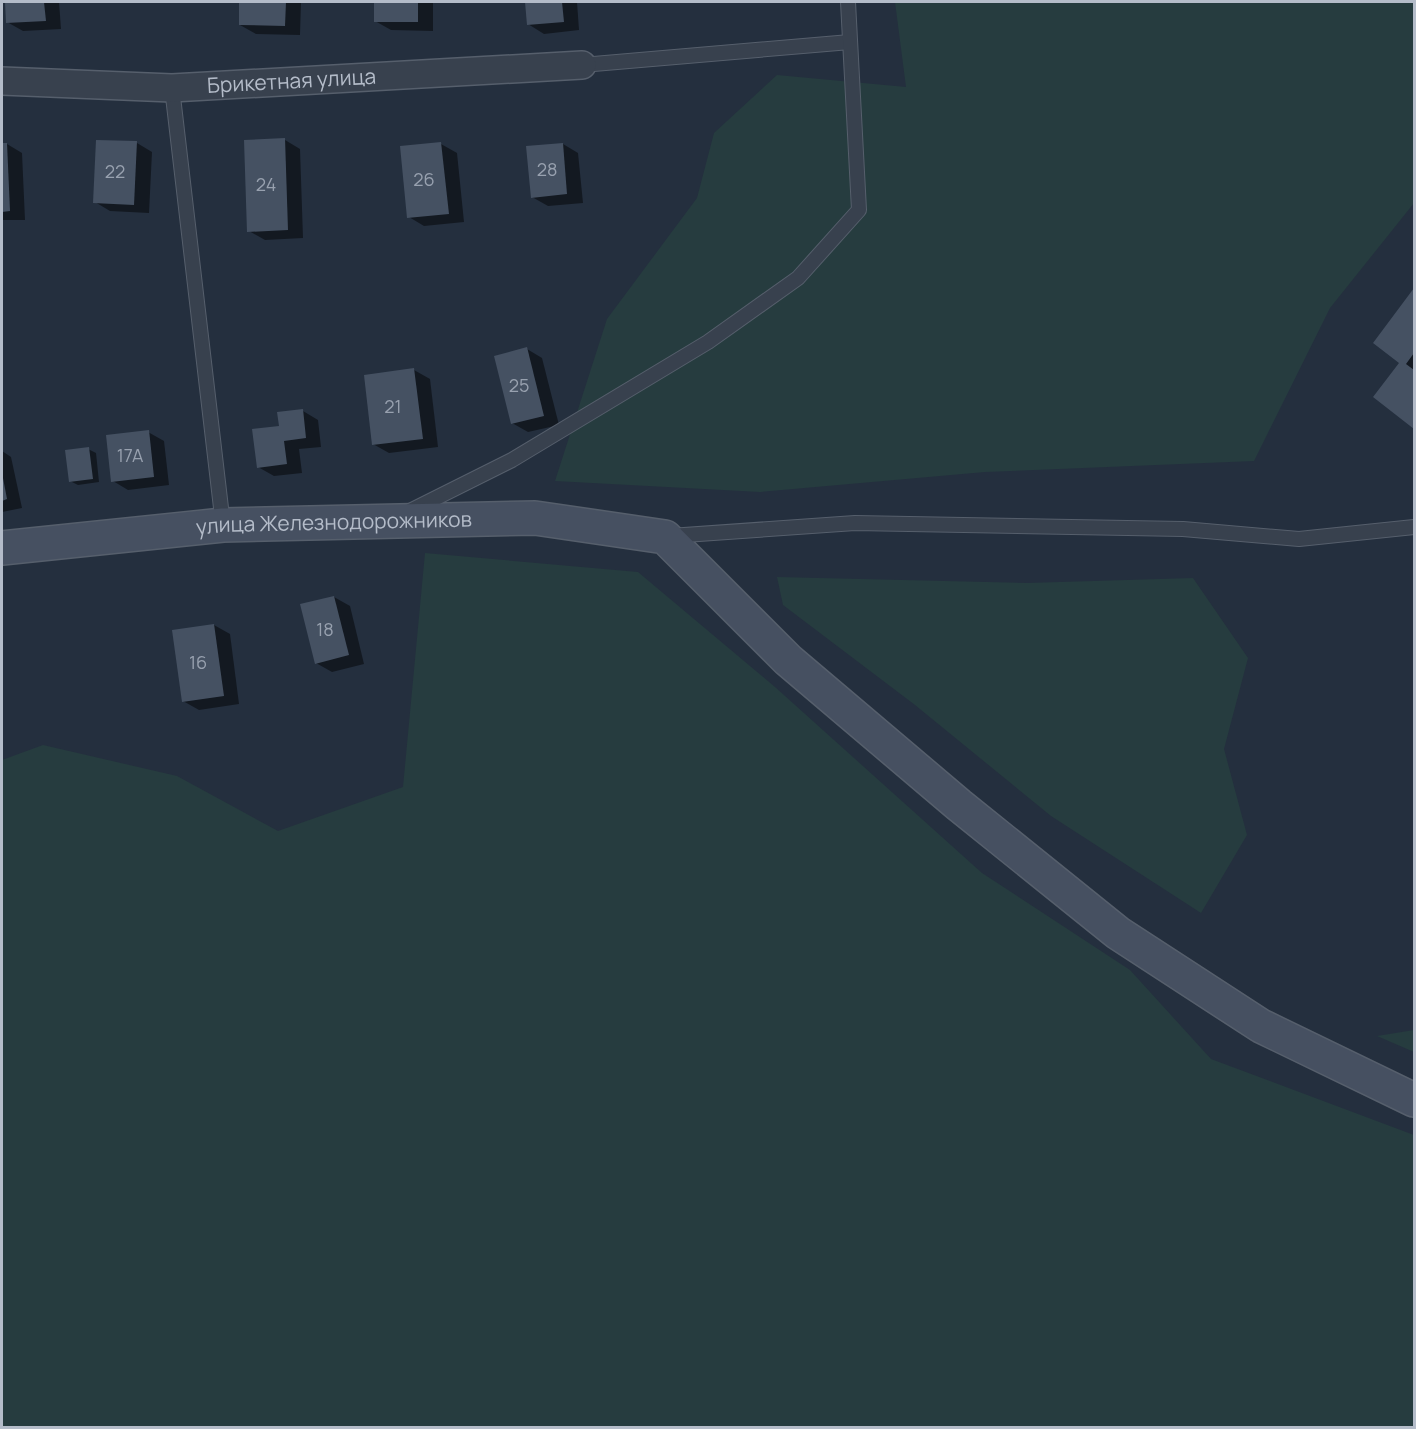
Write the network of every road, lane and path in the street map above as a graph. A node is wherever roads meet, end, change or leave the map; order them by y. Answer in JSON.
{"nodes":[{"id":1,"x":848,"y":2,"type":"edge"},
{"id":2,"x":850,"y":42,"type":"junction"},
{"id":3,"x":582,"y":65,"type":"joint"},
{"id":4,"x":2,"y":81,"type":"edge"},
{"id":5,"x":172,"y":88,"type":"junction"},
{"id":6,"x":390,"y":521,"type":"junction"},
{"id":7,"x":224,"y":525,"type":"junction"},
{"id":8,"x":1414,"y":527,"type":"edge"},
{"id":9,"x":665,"y":537,"type":"junction"},
{"id":10,"x":2,"y":548,"type":"edge"},
{"id":11,"x":1414,"y":1100,"type":"edge"}],
"edges":[{"from":1,"to":2,"type":"lane"},
{"from":2,"to":3,"type":"lane"},
{"from":2,"to":6,"type":"lane"},
{"from":3,"to":5,"type":"street","name":"Брикетная улица"},
{"from":4,"to":5,"type":"street","name":"Брикетная улица"},
{"from":5,"to":7,"type":"lane"},
{"from":6,"to":7,"type":"street","name":"улица Железнодорожников"},
{"from":6,"to":9,"type":"street","name":"улица Железнодорожников"},
{"from":7,"to":10,"type":"street","name":"улица Железнодорожников"},
{"from":8,"to":9,"type":"lane"},
{"from":9,"to":11,"type":"street"}]}
